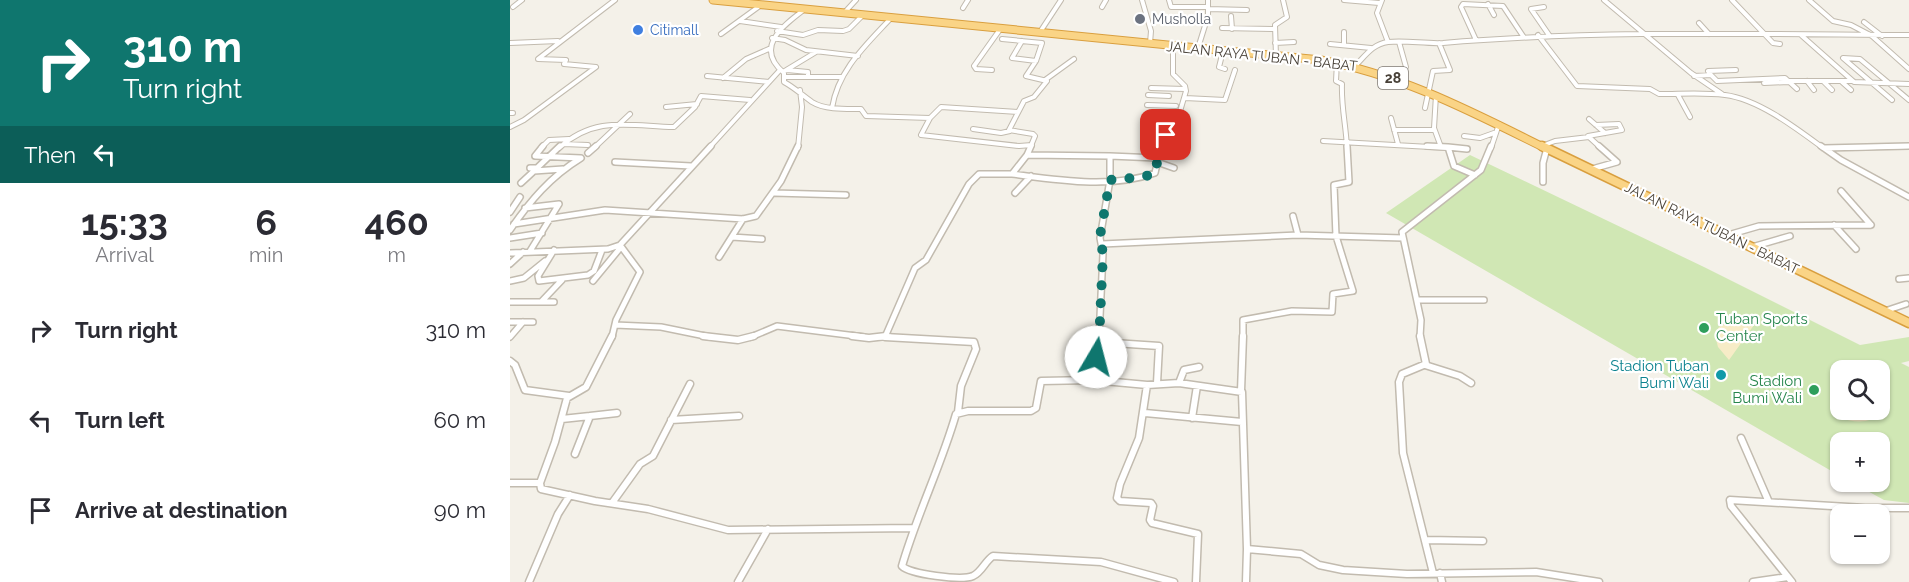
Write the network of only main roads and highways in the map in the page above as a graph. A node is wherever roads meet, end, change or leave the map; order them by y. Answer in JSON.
{"nodes":[{"id":1,"x":712,"y":0,"type":"edge"},
{"id":2,"x":797,"y":8,"type":"junction"},
{"id":3,"x":826,"y":11,"type":"junction"},
{"id":4,"x":1909,"y":323,"type":"edge"}],
"edges":[{"from":1,"to":2,"type":"highway","number":"28"},
{"from":2,"to":3,"type":"highway","name":"JALAN RAYA TUBAN - BABAT","number":"28"},
{"from":2,"to":3,"type":"highway"},
{"from":3,"to":4,"type":"highway","name":"JALAN RAYA TUBAN - BABAT","number":"28"}]}
